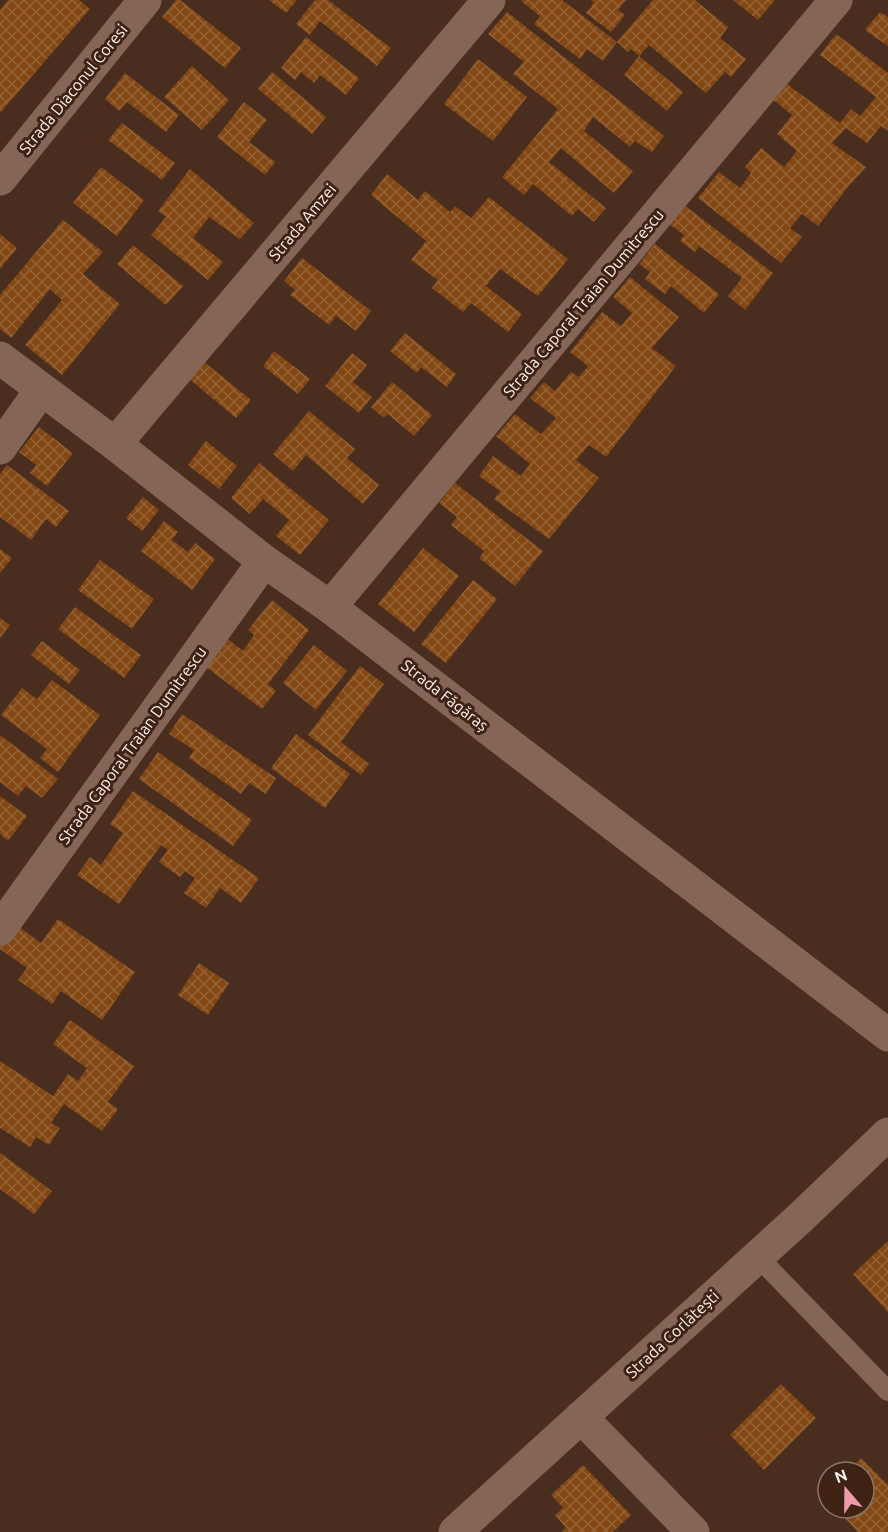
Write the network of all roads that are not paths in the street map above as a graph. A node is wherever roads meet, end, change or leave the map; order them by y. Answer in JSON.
{"nodes":[{"id":1,"x":146,"y":0,"type":"edge"},
{"id":2,"x":489,"y":0,"type":"edge"},
{"id":3,"x":836,"y":0,"type":"edge"},
{"id":4,"x":0,"y":179,"type":"edge"},
{"id":5,"x":0,"y":358,"type":"edge"},
{"id":6,"x":41,"y":390,"type":"junction"},
{"id":7,"x":115,"y":444,"type":"junction"},
{"id":8,"x":0,"y":448,"type":"edge"},
{"id":9,"x":264,"y":561,"type":"junction"},
{"id":10,"x":330,"y":607,"type":"junction"},
{"id":11,"x":0,"y":929,"type":"edge"},
{"id":12,"x":888,"y":1035,"type":"edge"},
{"id":13,"x":888,"y":1134,"type":"edge"},
{"id":14,"x":757,"y":1256,"type":"junction"},
{"id":15,"x":888,"y":1391,"type":"edge"},
{"id":16,"x":581,"y":1417,"type":"junction"},
{"id":17,"x":455,"y":1532,"type":"edge"},
{"id":18,"x":693,"y":1532,"type":"edge"}],
"edges":[{"from":1,"to":4,"type":"street","name":"Strada Diaconul Coresi"},
{"from":2,"to":7,"type":"street","name":"Strada Amzei"},
{"from":3,"to":10,"type":"street","name":"Strada Caporal Traian Dumitrescu"},
{"from":5,"to":6,"type":"street","name":"Strada Făgăraș"},
{"from":6,"to":7,"type":"street","name":"Strada Făgăraș"},
{"from":6,"to":8,"type":"street"},
{"from":7,"to":9,"type":"street","name":"Strada Făgăraș"},
{"from":9,"to":10,"type":"street","name":"Strada Făgăraș"},
{"from":9,"to":11,"type":"street","name":"Strada Caporal Traian Dumitrescu"},
{"from":10,"to":12,"type":"street","name":"Strada Făgăraș"},
{"from":13,"to":14,"type":"street","name":"Strada Corlătești"},
{"from":14,"to":15,"type":"lane"},
{"from":14,"to":16,"type":"street","name":"Strada Corlătești"},
{"from":16,"to":17,"type":"street","name":"Strada Corlătești"},
{"from":16,"to":18,"type":"street"}]}
